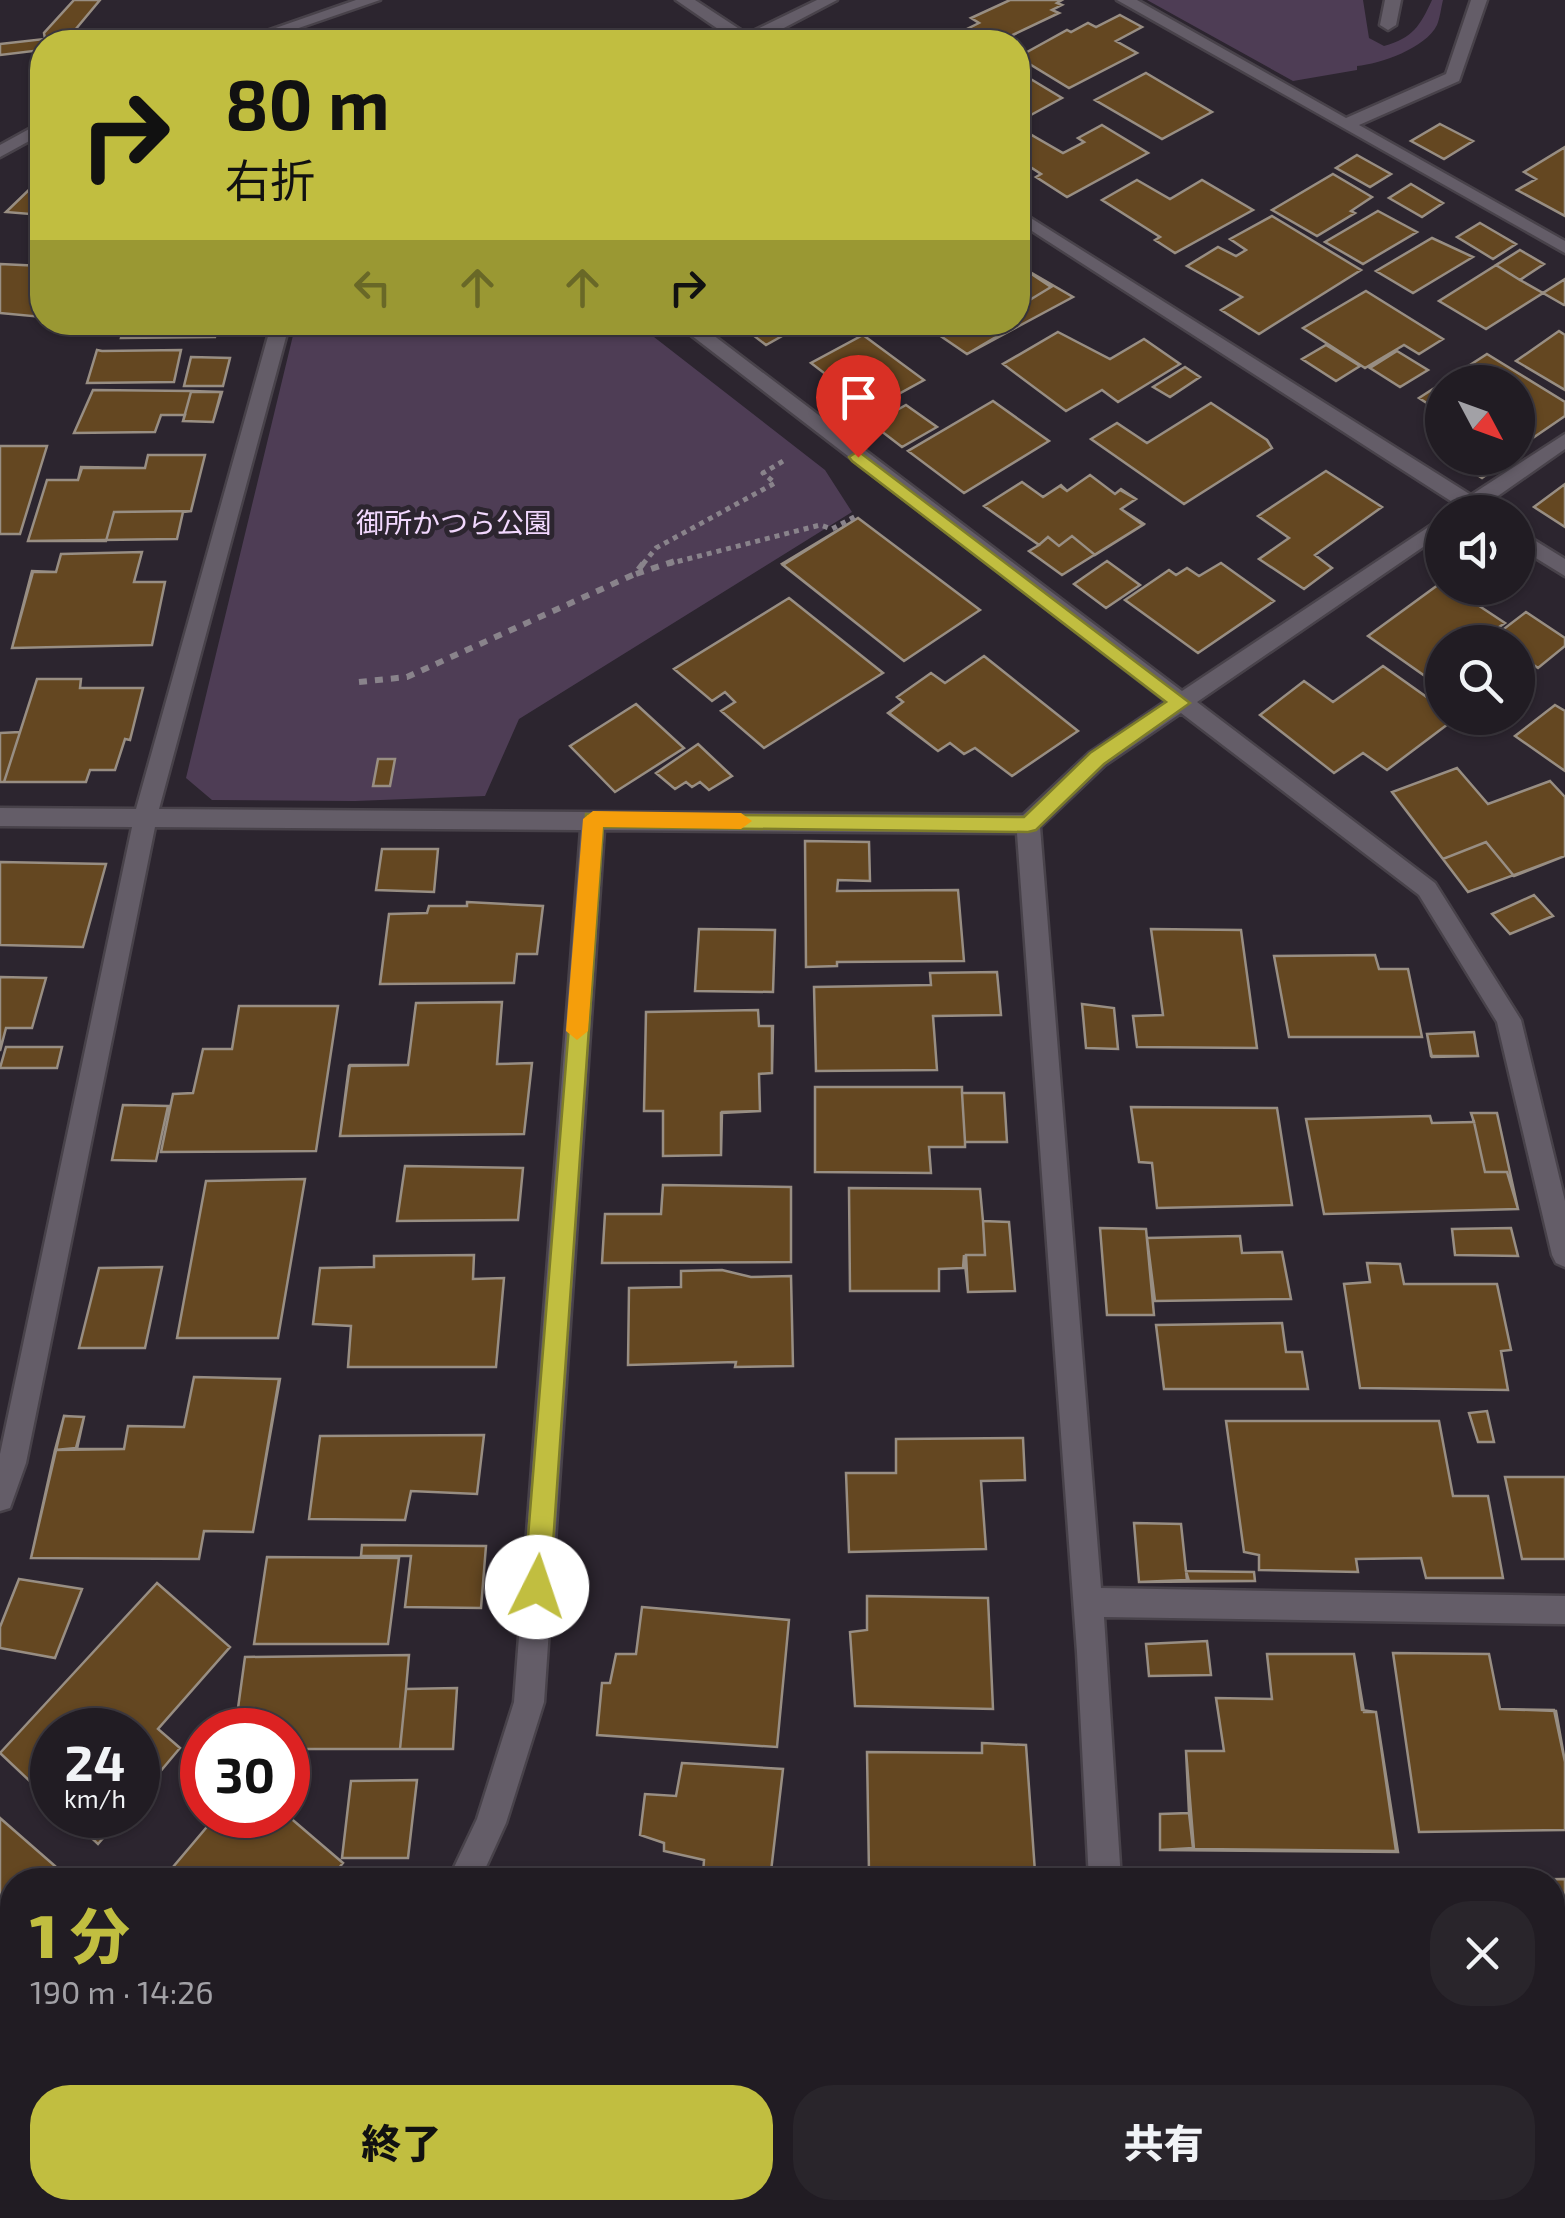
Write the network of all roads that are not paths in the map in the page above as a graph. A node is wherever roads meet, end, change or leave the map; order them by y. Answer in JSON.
{"nodes":[{"id":1,"x":372,"y":0,"type":"edge"},
{"id":2,"x":684,"y":0,"type":"edge"},
{"id":3,"x":828,"y":0,"type":"edge"},
{"id":4,"x":1125,"y":0,"type":"edge"},
{"id":5,"x":1394,"y":0,"type":"edge"},
{"id":6,"x":1479,"y":0,"type":"edge"},
{"id":7,"x":1388,"y":25,"type":"dead end"},
{"id":8,"x":280,"y":30,"type":"edge"},
{"id":9,"x":729,"y":30,"type":"edge"},
{"id":10,"x":770,"y":30,"type":"edge"},
{"id":11,"x":1346,"y":124,"type":"junction"},
{"id":12,"x":30,"y":134,"type":"edge"},
{"id":13,"x":0,"y":152,"type":"edge"},
{"id":14,"x":1030,"y":223,"type":"edge"},
{"id":15,"x":1565,"y":248,"type":"edge"},
{"id":16,"x":277,"y":335,"type":"edge"},
{"id":17,"x":699,"y":335,"type":"edge"},
{"id":18,"x":1565,"y":440,"type":"edge"},
{"id":19,"x":1448,"y":495,"type":"edge"},
{"id":20,"x":1491,"y":495,"type":"edge"},
{"id":21,"x":1425,"y":537,"type":"edge"},
{"id":22,"x":1535,"y":549,"type":"edge"},
{"id":23,"x":1565,"y":569,"type":"edge"},
{"id":24,"x":1180,"y":703,"type":"junction"},
{"id":25,"x":0,"y":817,"type":"edge"},
{"id":26,"x":145,"y":818,"type":"junction"},
{"id":27,"x":593,"y":819,"type":"junction"},
{"id":28,"x":1028,"y":824,"type":"junction"},
{"id":29,"x":1565,"y":1255,"type":"edge"},
{"id":30,"x":0,"y":1498,"type":"edge"},
{"id":31,"x":1088,"y":1602,"type":"junction"},
{"id":32,"x":1565,"y":1610,"type":"edge"},
{"id":33,"x":470,"y":1868,"type":"edge"},
{"id":34,"x":1104,"y":1868,"type":"edge"}],
"edges":[{"from":1,"to":8,"type":"street"},
{"from":2,"to":9,"type":"street"},
{"from":3,"to":10,"type":"street"},
{"from":4,"to":11,"type":"street"},
{"from":5,"to":7,"type":"street"},
{"from":6,"to":11,"type":"street"},
{"from":11,"to":15,"type":"street"},
{"from":12,"to":13,"type":"street"},
{"from":14,"to":19,"type":"street"},
{"from":16,"to":26,"type":"street"},
{"from":17,"to":24,"type":"street"},
{"from":18,"to":20,"type":"street"},
{"from":21,"to":24,"type":"street"},
{"from":22,"to":23,"type":"street"},
{"from":24,"to":28,"type":"street"},
{"from":24,"to":29,"type":"street"},
{"from":25,"to":26,"type":"street"},
{"from":26,"to":27,"type":"street"},
{"from":26,"to":30,"type":"street"},
{"from":27,"to":28,"type":"street"},
{"from":27,"to":33,"type":"street"},
{"from":28,"to":31,"type":"street"},
{"from":31,"to":32,"type":"street"},
{"from":31,"to":34,"type":"street"}]}
